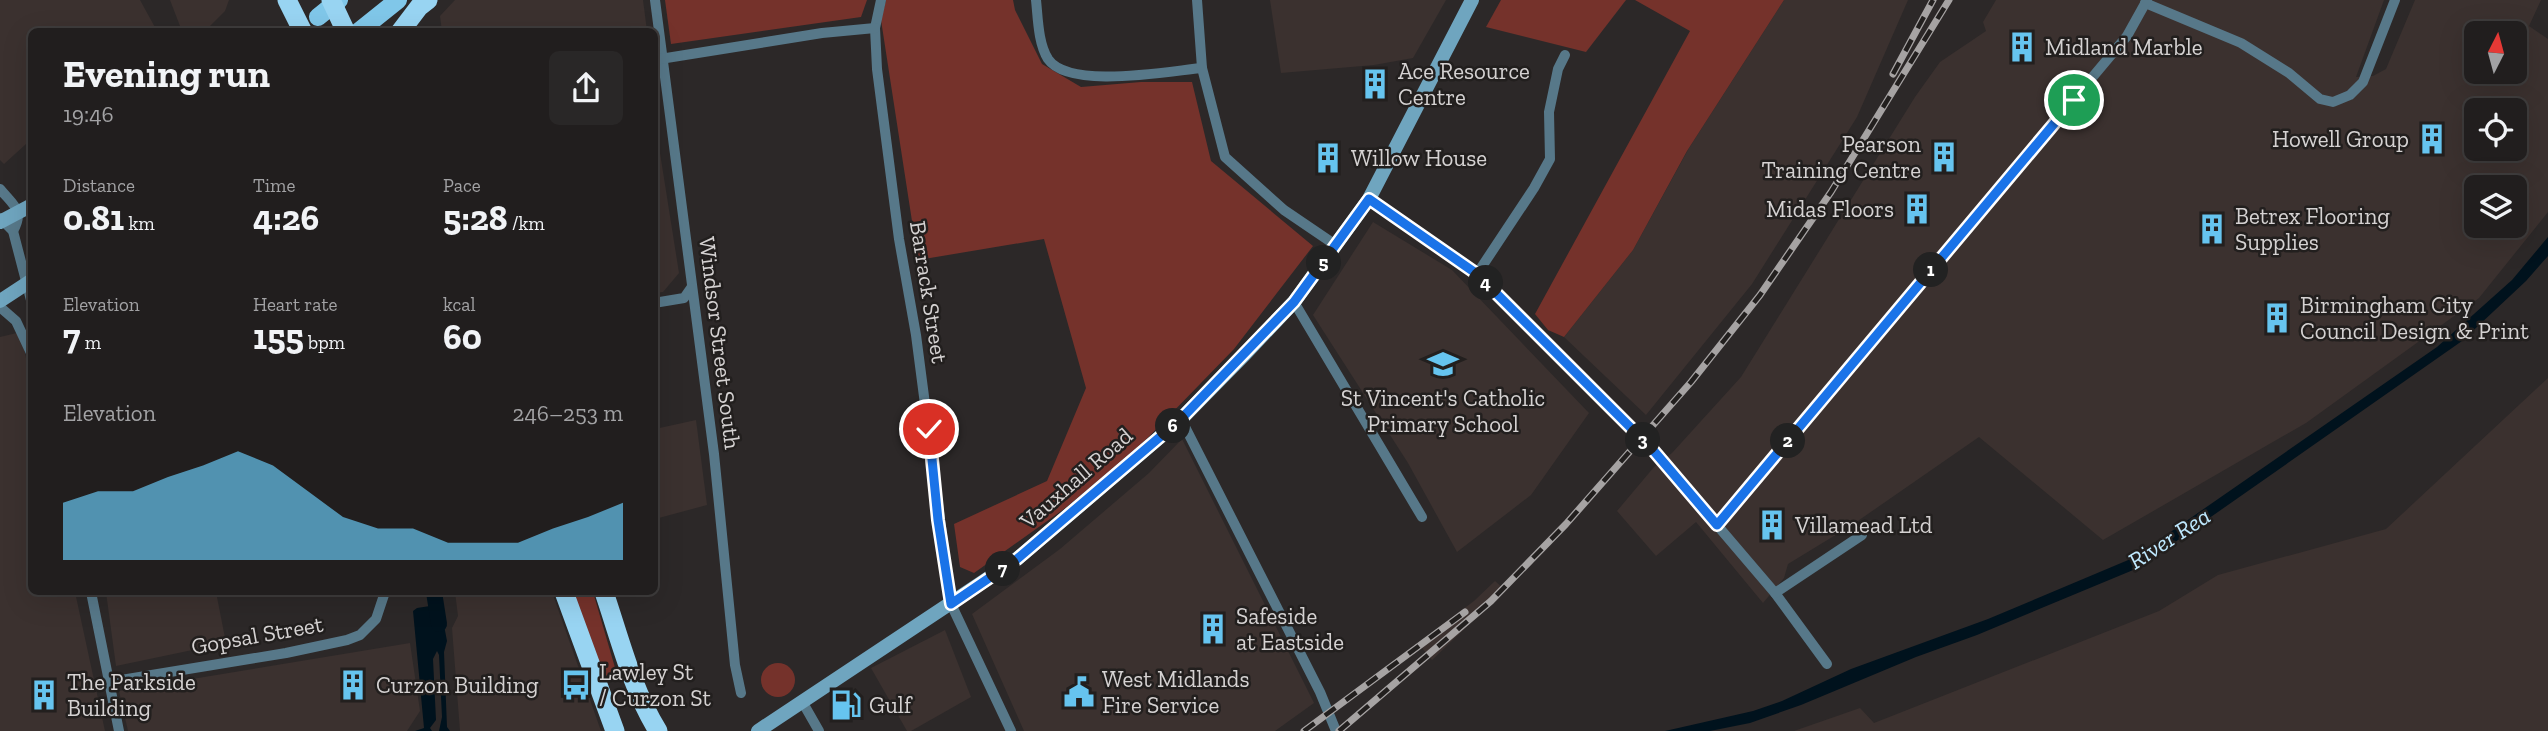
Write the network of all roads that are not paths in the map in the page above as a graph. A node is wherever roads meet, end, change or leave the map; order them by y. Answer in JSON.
{"nodes":[{"id":1,"x":287,"y":0,"type":"edge"},
{"id":2,"x":398,"y":0,"type":"edge"},
{"id":3,"x":428,"y":0,"type":"edge"},
{"id":4,"x":655,"y":0,"type":"edge"},
{"id":5,"x":881,"y":0,"type":"edge"},
{"id":6,"x":1036,"y":0,"type":"edge"},
{"id":7,"x":1197,"y":0,"type":"edge"},
{"id":8,"x":1472,"y":0,"type":"edge"},
{"id":9,"x":2395,"y":0,"type":"edge"},
{"id":10,"x":2146,"y":1,"type":"edge"},
{"id":11,"x":335,"y":12,"type":"edge"},
{"id":12,"x":301,"y":28,"type":"edge"},
{"id":13,"x":307,"y":28,"type":"edge"},
{"id":14,"x":363,"y":28,"type":"edge"},
{"id":15,"x":404,"y":28,"type":"edge"},
{"id":16,"x":657,"y":28,"type":"edge"},
{"id":17,"x":875,"y":28,"type":"junction"},
{"id":18,"x":1564,"y":55,"type":"dead end"},
{"id":19,"x":659,"y":60,"type":"edge"},
{"id":20,"x":1202,"y":68,"type":"junction"},
{"id":21,"x":0,"y":189,"type":"edge"},
{"id":22,"x":1369,"y":199,"type":"junction"},
{"id":23,"x":25,"y":208,"type":"edge"},
{"id":24,"x":1,"y":220,"type":"edge"},
{"id":25,"x":13,"y":231,"type":"junction"},
{"id":26,"x":1337,"y":246,"type":"junction"},
{"id":27,"x":1477,"y":274,"type":"junction"},
{"id":28,"x":27,"y":278,"type":"edge"},
{"id":29,"x":691,"y":288,"type":"junction"},
{"id":30,"x":3,"y":301,"type":"edge"},
{"id":31,"x":658,"y":302,"type":"edge"},
{"id":32,"x":1294,"y":302,"type":"junction"},
{"id":33,"x":28,"y":346,"type":"edge"},
{"id":34,"x":1181,"y":419,"type":"junction"},
{"id":35,"x":1422,"y":517,"type":"dead end"},
{"id":36,"x":1717,"y":525,"type":"junction"},
{"id":37,"x":1862,"y":535,"type":"dead end"},
{"id":38,"x":1775,"y":593,"type":"junction"},
{"id":39,"x":92,"y":595,"type":"edge"},
{"id":40,"x":384,"y":595,"type":"edge"},
{"id":41,"x":565,"y":595,"type":"edge"},
{"id":42,"x":605,"y":595,"type":"edge"},
{"id":43,"x":951,"y":604,"type":"junction"},
{"id":44,"x":1827,"y":664,"type":"dead end"},
{"id":45,"x":109,"y":682,"type":"junction"},
{"id":46,"x":741,"y":692,"type":"dead end"},
{"id":47,"x":803,"y":703,"type":"junction"},
{"id":48,"x":119,"y":731,"type":"edge"},
{"id":49,"x":615,"y":731,"type":"edge"},
{"id":50,"x":658,"y":731,"type":"edge"},
{"id":51,"x":758,"y":731,"type":"edge"},
{"id":52,"x":819,"y":731,"type":"edge"},
{"id":53,"x":1011,"y":731,"type":"edge"},
{"id":54,"x":1336,"y":731,"type":"edge"}],
"edges":[{"from":1,"to":12,"type":"highway"},
{"from":2,"to":14,"type":"main road"},
{"from":3,"to":15,"type":"highway"},
{"from":4,"to":16,"type":"street","name":"Windsor Street South"},
{"from":5,"to":17,"type":"street","name":"Barrack Street"},
{"from":6,"to":20,"type":"street"},
{"from":7,"to":20,"type":"street"},
{"from":8,"to":22,"type":"main road","name":"Vauxhall Road"},
{"from":9,"to":10,"type":"street"},
{"from":10,"to":36,"type":"street"},
{"from":11,"to":13,"type":"main road"},
{"from":17,"to":19,"type":"street"},
{"from":17,"to":43,"type":"street","name":"Barrack Street"},
{"from":18,"to":27,"type":"street"},
{"from":19,"to":29,"type":"street","name":"Windsor Street South"},
{"from":20,"to":26,"type":"street"},
{"from":21,"to":23,"type":"street"},
{"from":22,"to":26,"type":"main road","name":"Vauxhall Road"},
{"from":22,"to":27,"type":"street"},
{"from":23,"to":24,"type":"main road"},
{"from":23,"to":25,"type":"street"},
{"from":24,"to":25,"type":"street"},
{"from":25,"to":28,"type":"street"},
{"from":26,"to":32,"type":"main road","name":"Vauxhall Road"},
{"from":27,"to":36,"type":"street"},
{"from":28,"to":30,"type":"main road"},
{"from":29,"to":31,"type":"street"},
{"from":29,"to":46,"type":"street","name":"Windsor Street South"},
{"from":30,"to":33,"type":"street"},
{"from":32,"to":34,"type":"main road","name":"Vauxhall Road"},
{"from":32,"to":35,"type":"street"},
{"from":34,"to":43,"type":"main road","name":"Vauxhall Road"},
{"from":34,"to":54,"type":"street"},
{"from":36,"to":38,"type":"street"},
{"from":37,"to":38,"type":"street"},
{"from":38,"to":44,"type":"street"},
{"from":39,"to":45,"type":"street"},
{"from":40,"to":45,"type":"street","name":"Gopsal Street"},
{"from":41,"to":49,"type":"highway"},
{"from":42,"to":50,"type":"highway"},
{"from":43,"to":47,"type":"main road","name":"Vauxhall Road"},
{"from":43,"to":53,"type":"street","name":"Barrack Street"},
{"from":45,"to":48,"type":"street"},
{"from":47,"to":51,"type":"main road","name":"Vauxhall Road"},
{"from":47,"to":52,"type":"street"}]}
